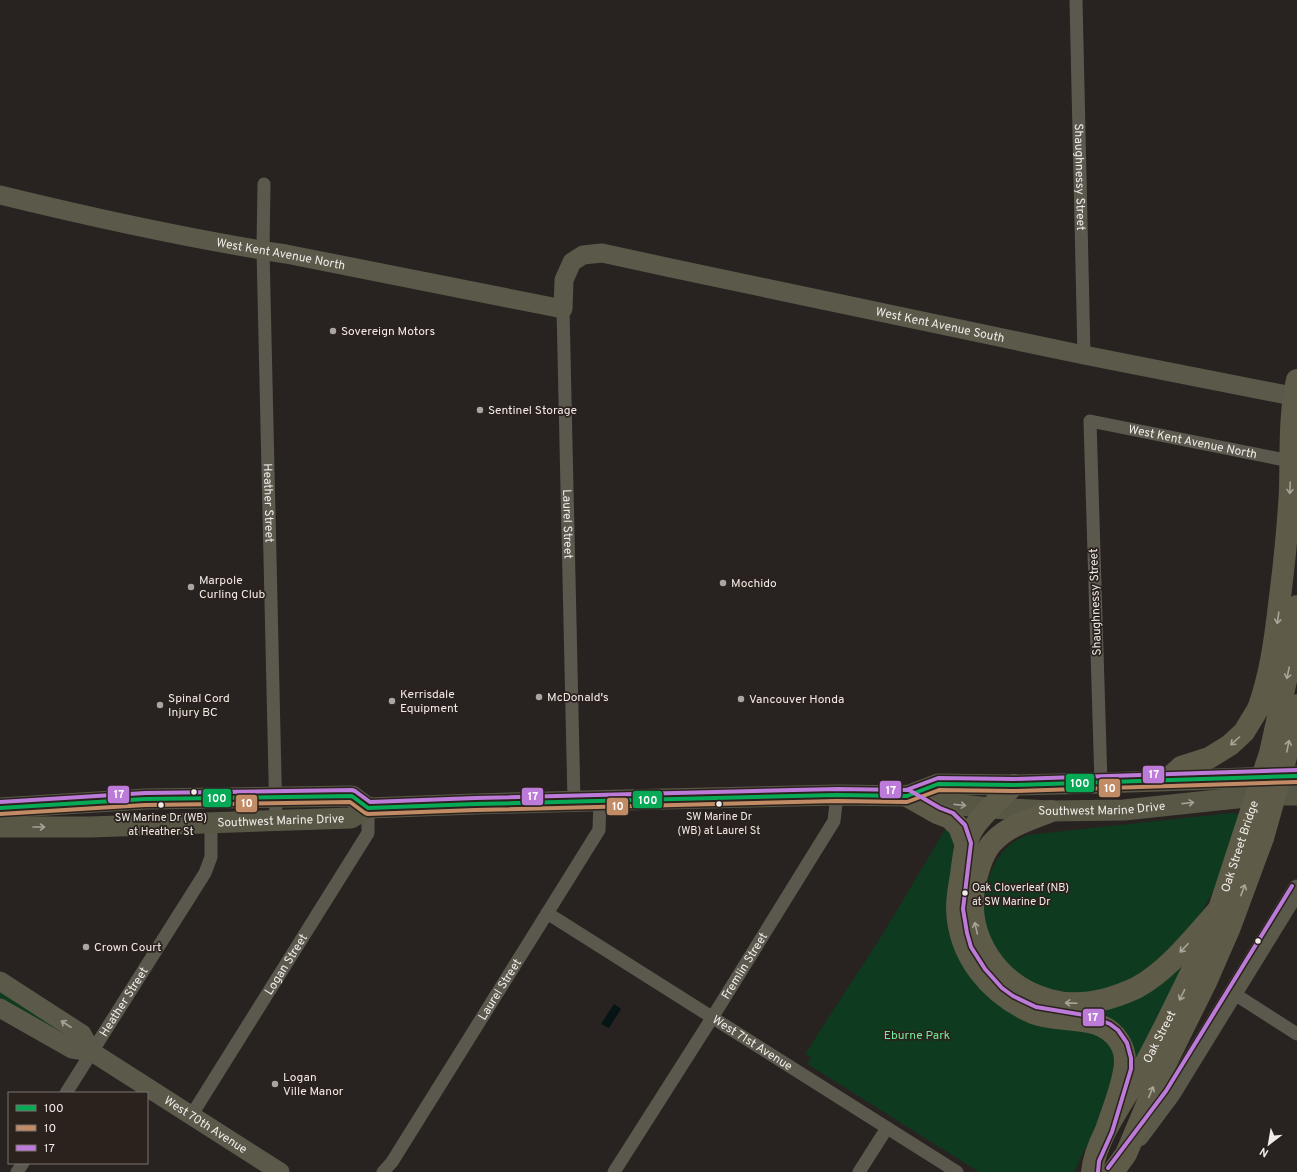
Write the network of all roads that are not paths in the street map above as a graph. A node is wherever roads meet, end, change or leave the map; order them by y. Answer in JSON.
{"nodes":[{"id":1,"x":1076,"y":0,"type":"edge"},
{"id":2,"x":264,"y":184,"type":"dead end"},
{"id":3,"x":0,"y":195,"type":"edge"},
{"id":4,"x":263,"y":250,"type":"junction"},
{"id":5,"x":583,"y":255,"type":"joint"},
{"id":6,"x":563,"y":309,"type":"junction"},
{"id":7,"x":1084,"y":355,"type":"junction"},
{"id":8,"x":1297,"y":380,"type":"edge"},
{"id":9,"x":1297,"y":397,"type":"edge"},
{"id":10,"x":1090,"y":421,"type":"joint"},
{"id":11,"x":1297,"y":463,"type":"edge"},
{"id":12,"x":1297,"y":606,"type":"edge"},
{"id":13,"x":1297,"y":705,"type":"edge"},
{"id":14,"x":1297,"y":776,"type":"edge"},
{"id":15,"x":1168,"y":780,"type":"junction"},
{"id":16,"x":1101,"y":783,"type":"junction"},
{"id":17,"x":1014,"y":785,"type":"junction"},
{"id":18,"x":837,"y":795,"type":"junction"},
{"id":19,"x":1297,"y":795,"type":"edge"},
{"id":20,"x":907,"y":796,"type":"junction"},
{"id":21,"x":276,"y":797,"type":"junction"},
{"id":22,"x":600,"y":800,"type":"junction"},
{"id":23,"x":574,"y":801,"type":"junction"},
{"id":24,"x":0,"y":808,"type":"edge"},
{"id":25,"x":368,"y":808,"type":"junction"},
{"id":26,"x":990,"y":808,"type":"junction"},
{"id":27,"x":1051,"y":811,"type":"junction"},
{"id":28,"x":276,"y":821,"type":"junction"},
{"id":29,"x":211,"y":823,"type":"junction"},
{"id":30,"x":0,"y":827,"type":"edge"},
{"id":31,"x":966,"y":843,"type":"junction"},
{"id":32,"x":1297,"y":889,"type":"edge"},
{"id":33,"x":548,"y":914,"type":"junction"},
{"id":34,"x":1218,"y":919,"type":"junction"},
{"id":35,"x":0,"y":981,"type":"edge"},
{"id":36,"x":1233,"y":993,"type":"junction"},
{"id":37,"x":0,"y":1008,"type":"edge"},
{"id":38,"x":712,"y":1018,"type":"junction"},
{"id":39,"x":1297,"y":1034,"type":"edge"},
{"id":40,"x":92,"y":1052,"type":"junction"},
{"id":41,"x":67,"y":1092,"type":"edge"},
{"id":42,"x":191,"y":1116,"type":"junction"},
{"id":43,"x":887,"y":1128,"type":"junction"},
{"id":44,"x":1106,"y":1130,"type":"junction"},
{"id":45,"x":1126,"y":1154,"type":"junction"},
{"id":46,"x":280,"y":1172,"type":"edge"},
{"id":47,"x":383,"y":1172,"type":"edge"},
{"id":48,"x":614,"y":1172,"type":"edge"},
{"id":49,"x":860,"y":1172,"type":"edge"},
{"id":50,"x":957,"y":1172,"type":"edge"},
{"id":51,"x":1092,"y":1172,"type":"edge"},
{"id":52,"x":1113,"y":1172,"type":"edge"}],
"edges":[{"from":1,"to":7,"type":"street","name":"Shaughnessy Street"},
{"from":2,"to":4,"type":"street","name":"Heather Street"},
{"from":3,"to":4,"type":"street","name":"West Kent Avenue North"},
{"from":4,"to":6,"type":"street","name":"West Kent Avenue North"},
{"from":4,"to":21,"type":"street","name":"Heather Street"},
{"from":5,"to":6,"type":"street","name":"Laurel Street"},
{"from":5,"to":7,"type":"street","name":"West Kent Avenue South"},
{"from":6,"to":23,"type":"street","name":"Laurel Street"},
{"from":7,"to":9,"type":"street","name":"West Kent Avenue South"},
{"from":8,"to":15,"type":"highway","one_way":true,"bridge":true},
{"from":10,"to":11,"type":"street","name":"West Kent Avenue North"},
{"from":10,"to":16,"type":"street","name":"Shaughnessy Street"},
{"from":12,"to":34,"type":"highway","name":"Oak Street Bridge","one_way":true,"bridge":true},
{"from":34,"to":13,"type":"highway","name":"Oak Street Bridge","one_way":true,"bridge":true},
{"from":14,"to":15,"type":"main road","name":"Southwest Marine Drive"},
{"from":15,"to":16,"type":"main road","name":"Southwest Marine Drive"},
{"from":16,"to":17,"type":"main road","name":"Southwest Marine Drive"},
{"from":17,"to":20,"type":"main road","name":"Southwest Marine Drive"},
{"from":17,"to":26,"type":"highway"},
{"from":18,"to":20,"type":"main road","name":"Southwest Marine Drive"},
{"from":18,"to":22,"type":"main road","name":"Southwest Marine Drive"},
{"from":18,"to":38,"type":"street","name":"Fremlin Street"},
{"from":27,"to":19,"type":"main road","name":"Southwest Marine Drive","one_way":true},
{"from":20,"to":26,"type":"main road","name":"Southwest Marine Drive","one_way":true},
{"from":20,"to":31,"type":"highway"},
{"from":21,"to":24,"type":"main road","name":"Southwest Marine Drive"},
{"from":21,"to":25,"type":"main road","name":"Southwest Marine Drive"},
{"from":21,"to":28,"type":"street","name":"Heather Street"},
{"from":22,"to":23,"type":"main road","name":"Southwest Marine Drive"},
{"from":22,"to":33,"type":"street","name":"Laurel Street"},
{"from":23,"to":25,"type":"main road","name":"Southwest Marine Drive"},
{"from":25,"to":28,"type":"main road","name":"Southwest Marine Drive"},
{"from":25,"to":42,"type":"street","name":"Logan Street"},
{"from":26,"to":27,"type":"main road","name":"Southwest Marine Drive"},
{"from":26,"to":31,"type":"highway"},
{"from":34,"to":27,"type":"highway","one_way":true},
{"from":28,"to":29,"type":"main road","name":"Southwest Marine Drive"},
{"from":30,"to":29,"type":"main road","name":"Southwest Marine Drive","one_way":true},
{"from":29,"to":40,"type":"street","name":"Heather Street"},
{"from":31,"to":44,"type":"highway"},
{"from":32,"to":36,"type":"street","name":"Oak Street"},
{"from":33,"to":38,"type":"street","name":"West 71st Avenue"},
{"from":33,"to":47,"type":"street","name":"Laurel Street"},
{"from":34,"to":44,"type":"highway","name":"Oak Street","one_way":true},
{"from":45,"to":34,"type":"highway","name":"Oak Street","one_way":true},
{"from":40,"to":35,"type":"street","name":"West 70th Avenue","one_way":true},
{"from":36,"to":39,"type":"street"},
{"from":36,"to":45,"type":"street","name":"Oak Street"},
{"from":37,"to":40,"type":"street","name":"West 70th Avenue"},
{"from":38,"to":43,"type":"street","name":"West 71st Avenue"},
{"from":38,"to":48,"type":"street","name":"Fremlin Street"},
{"from":40,"to":41,"type":"street","name":"Heather Street"},
{"from":40,"to":42,"type":"street","name":"West 70th Avenue"},
{"from":42,"to":46,"type":"street","name":"West 70th Avenue"},
{"from":43,"to":49,"type":"street"},
{"from":43,"to":50,"type":"street","name":"West 71st Avenue"},
{"from":44,"to":51,"type":"highway","name":"Oak Street"},
{"from":45,"to":52,"type":"highway","name":"Oak Street"}]}
